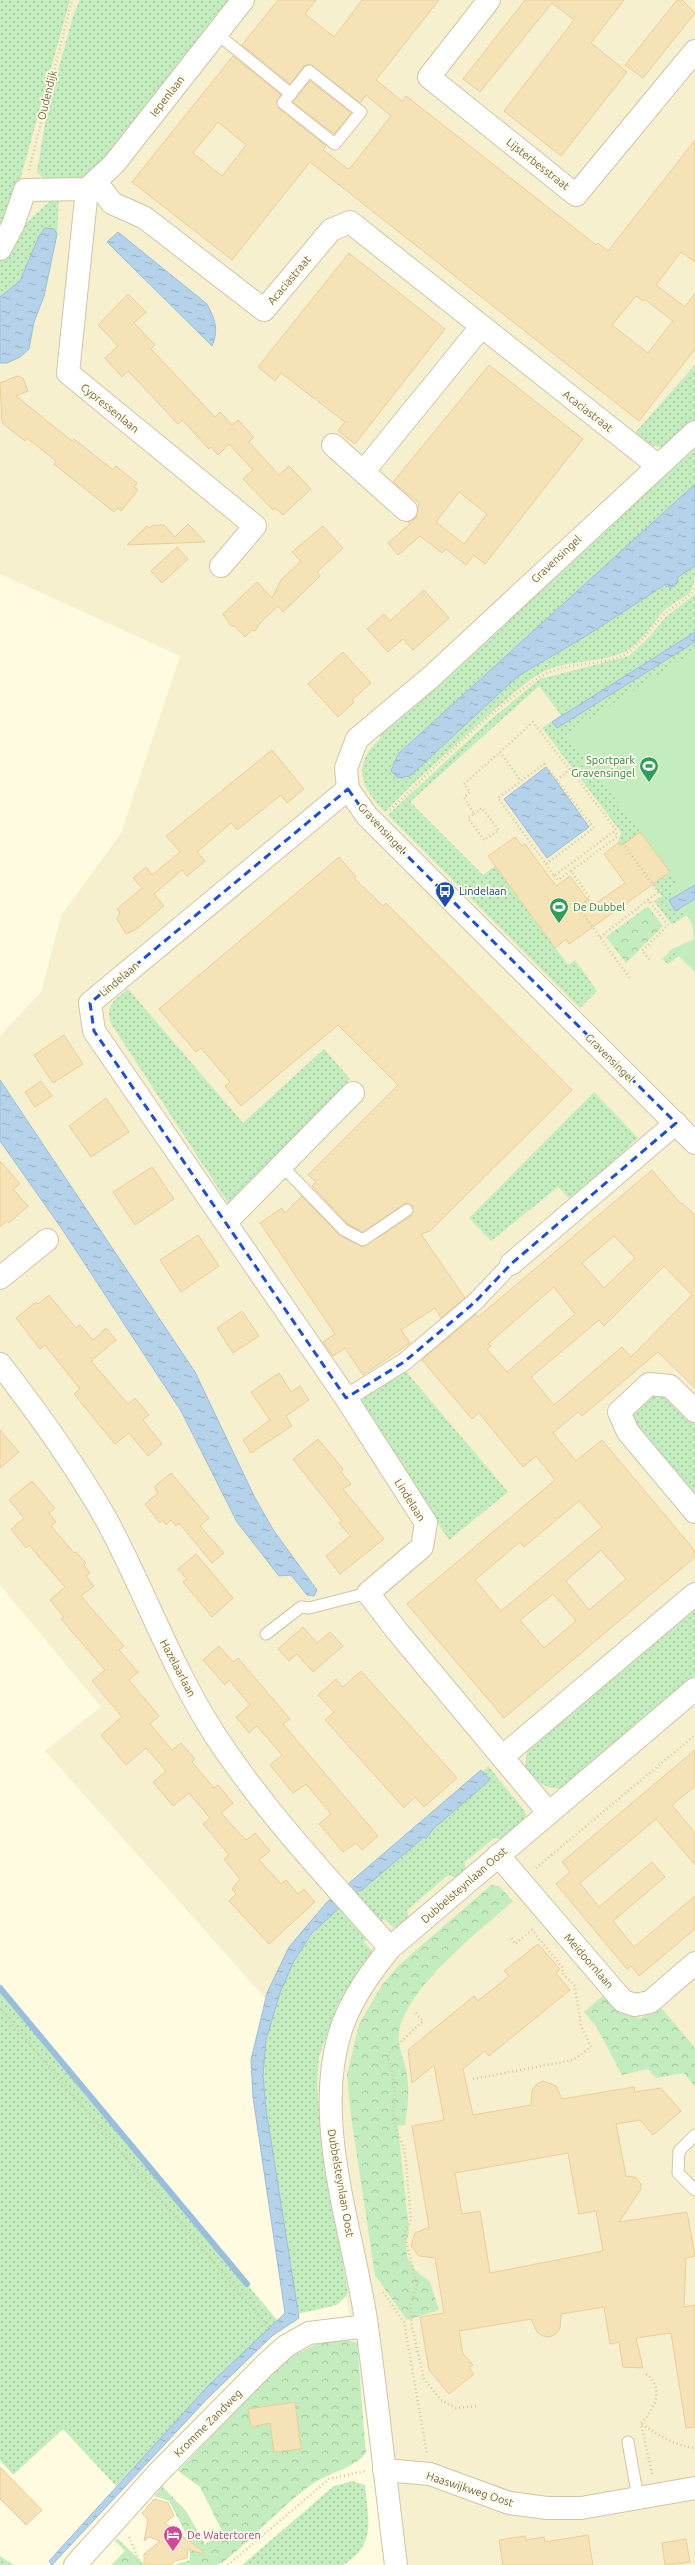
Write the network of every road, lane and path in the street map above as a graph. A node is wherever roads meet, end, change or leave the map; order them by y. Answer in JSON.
{"nodes":[{"id":1,"x":72,"y":0,"type":"edge"},
{"id":2,"x":243,"y":0,"type":"edge"},
{"id":3,"x":488,"y":0,"type":"edge"},
{"id":4,"x":216,"y":33,"type":"junction"},
{"id":5,"x":695,"y":51,"type":"edge"},
{"id":6,"x":291,"y":94,"type":"junction"},
{"id":7,"x":92,"y":186,"type":"junction"},
{"id":8,"x":25,"y":190,"type":"junction"},
{"id":9,"x":0,"y":249,"type":"edge"},
{"id":10,"x":481,"y":327,"type":"junction"},
{"id":11,"x":695,"y":432,"type":"edge"},
{"id":12,"x":333,"y":445,"type":"dead end"},
{"id":13,"x":657,"y":465,"type":"junction"},
{"id":14,"x":364,"y":471,"type":"junction"},
{"id":15,"x":406,"y":510,"type":"dead end"},
{"id":16,"x":221,"y":566,"type":"dead end"},
{"id":17,"x":695,"y":589,"type":"edge"},
{"id":18,"x":500,"y":752,"type":"junction"},
{"id":19,"x":570,"y":769,"type":"junction"},
{"id":20,"x":557,"y":780,"type":"junction"},
{"id":21,"x":521,"y":781,"type":"junction"},
{"id":22,"x":348,"y":789,"type":"junction"},
{"id":23,"x":474,"y":814,"type":"junction"},
{"id":24,"x":375,"y":824,"type":"junction"},
{"id":25,"x":616,"y":830,"type":"junction"},
{"id":26,"x":622,"y":842,"type":"dead end"},
{"id":27,"x":546,"y":864,"type":"junction"},
{"id":28,"x":571,"y":871,"type":"junction"},
{"id":29,"x":554,"y":876,"type":"junction"},
{"id":30,"x":648,"y":900,"type":"junction"},
{"id":31,"x":600,"y":937,"type":"junction"},
{"id":32,"x":650,"y":960,"type":"dead end"},
{"id":33,"x":631,"y":980,"type":"dead end"},
{"id":34,"x":353,"y":1093,"type":"dead end"},
{"id":35,"x":676,"y":1123,"type":"junction"},
{"id":36,"x":695,"y":1143,"type":"edge"},
{"id":37,"x":282,"y":1166,"type":"junction"},
{"id":38,"x":407,"y":1210,"type":"dead end"},
{"id":39,"x":226,"y":1222,"type":"junction"},
{"id":40,"x":47,"y":1240,"type":"dead end"},
{"id":41,"x":511,"y":1264,"type":"joint"},
{"id":42,"x":0,"y":1278,"type":"edge"},
{"id":43,"x":0,"y":1364,"type":"edge"},
{"id":44,"x":346,"y":1398,"type":"junction"},
{"id":45,"x":695,"y":1411,"type":"edge"},
{"id":46,"x":695,"y":1512,"type":"edge"},
{"id":47,"x":368,"y":1593,"type":"junction"},
{"id":48,"x":695,"y":1594,"type":"edge"},
{"id":49,"x":266,"y":1634,"type":"dead end"},
{"id":50,"x":695,"y":1689,"type":"edge"},
{"id":51,"x":695,"y":1735,"type":"edge"},
{"id":52,"x":502,"y":1757,"type":"junction"},
{"id":53,"x":548,"y":1812,"type":"junction"},
{"id":54,"x":498,"y":1855,"type":"junction"},
{"id":55,"x":521,"y":1880,"type":"junction"},
{"id":56,"x":510,"y":1936,"type":"dead end"},
{"id":57,"x":390,"y":1948,"type":"junction"},
{"id":58,"x":695,"y":1963,"type":"edge"},
{"id":59,"x":0,"y":2009,"type":"edge"},
{"id":60,"x":416,"y":2013,"type":"dead end"},
{"id":61,"x":473,"y":2079,"type":"dead end"},
{"id":62,"x":695,"y":2135,"type":"edge"},
{"id":63,"x":695,"y":2190,"type":"edge"},
{"id":64,"x":378,"y":2285,"type":"dead end"},
{"id":65,"x":267,"y":2325,"type":"dead end"},
{"id":66,"x":367,"y":2326,"type":"junction"},
{"id":67,"x":646,"y":2374,"type":"dead end"},
{"id":68,"x":476,"y":2406,"type":"dead end"},
{"id":69,"x":642,"y":2423,"type":"junction"},
{"id":70,"x":628,"y":2442,"type":"dead end"},
{"id":71,"x":695,"y":2448,"type":"edge"},
{"id":72,"x":384,"y":2470,"type":"junction"},
{"id":73,"x":430,"y":2474,"type":"junction"},
{"id":74,"x":695,"y":2488,"type":"edge"},
{"id":75,"x":647,"y":2496,"type":"junction"},
{"id":76,"x":120,"y":2514,"type":"junction"},
{"id":77,"x":75,"y":2565,"type":"edge"},
{"id":78,"x":141,"y":2565,"type":"edge"},
{"id":79,"x":228,"y":2565,"type":"edge"},
{"id":80,"x":396,"y":2565,"type":"edge"}],
"edges":[{"from":1,"to":8,"type":"path","name":"Oudendijk"},
{"from":2,"to":4,"type":"street","name":"Iepenlaan"},
{"from":3,"to":5,"type":"street","name":"Lijsterbesstraat"},
{"from":4,"to":6,"type":"lane"},
{"from":4,"to":7,"type":"street","name":"Iepenlaan"},
{"from":6,"to":6,"type":"lane"},
{"from":7,"to":8,"type":"street"},
{"from":7,"to":10,"type":"street","name":"Acaciastraat"},
{"from":7,"to":16,"type":"street","name":"Cypressenlaan"},
{"from":8,"to":9,"type":"street"},
{"from":10,"to":13,"type":"street","name":"Acaciastraat"},
{"from":10,"to":14,"type":"street"},
{"from":11,"to":13,"type":"street","name":"Gravensingel"},
{"from":12,"to":14,"type":"street"},
{"from":13,"to":22,"type":"street","name":"Gravensingel"},
{"from":14,"to":15,"type":"street"},
{"from":17,"to":24,"type":"path"},
{"from":18,"to":19,"type":"path"},
{"from":18,"to":21,"type":"path"},
{"from":18,"to":23,"type":"path"},
{"from":19,"to":20,"type":"path"},
{"from":19,"to":25,"type":"path"},
{"from":20,"to":21,"type":"path"},
{"from":20,"to":27,"type":"path"},
{"from":21,"to":27,"type":"path"},
{"from":22,"to":24,"type":"street","name":"Gravensingel"},
{"from":22,"to":39,"type":"street","name":"Lindelaan"},
{"from":23,"to":23,"type":"path"},
{"from":24,"to":35,"type":"street","name":"Gravensingel"},
{"from":25,"to":28,"type":"path"},
{"from":25,"to":29,"type":"path"},
{"from":26,"to":30,"type":"path"},
{"from":27,"to":29,"type":"path"},
{"from":28,"to":29,"type":"path"},
{"from":28,"to":31,"type":"path"},
{"from":30,"to":31,"type":"path"},
{"from":30,"to":32,"type":"path"},
{"from":31,"to":33,"type":"path"},
{"from":34,"to":37,"type":"street"},
{"from":35,"to":36,"type":"street","name":"Gravensingel"},
{"from":35,"to":41,"type":"street"},
{"from":37,"to":38,"type":"lane"},
{"from":37,"to":39,"type":"street"},
{"from":39,"to":44,"type":"street","name":"Lindelaan"},
{"from":40,"to":42,"type":"street"},
{"from":41,"to":44,"type":"street"},
{"from":43,"to":57,"type":"street","name":"Hazelaarlaan"},
{"from":44,"to":47,"type":"street","name":"Lindelaan"},
{"from":45,"to":46,"type":"street"},
{"from":47,"to":49,"type":"lane"},
{"from":47,"to":52,"type":"street"},
{"from":48,"to":52,"type":"street"},
{"from":50,"to":53,"type":"street","name":"Dubbelsteynlaan Oost"},
{"from":51,"to":55,"type":"path"},
{"from":52,"to":53,"type":"street"},
{"from":53,"to":54,"type":"street","name":"Dubbelsteynlaan Oost"},
{"from":54,"to":55,"type":"street","name":"Meidoornlaan"},
{"from":54,"to":57,"type":"street","name":"Dubbelsteynlaan Oost"},
{"from":55,"to":58,"type":"street","name":"Meidoornlaan"},
{"from":56,"to":61,"type":"path"},
{"from":57,"to":66,"type":"street","name":"Dubbelsteynlaan Oost"},
{"from":59,"to":65,"type":"path"},
{"from":60,"to":68,"type":"path"},
{"from":62,"to":63,"type":"lane"},
{"from":64,"to":73,"type":"path"},
{"from":66,"to":72,"type":"street","name":"Dubbelsteynlaan Oost"},
{"from":66,"to":76,"type":"street","name":"Kromme Zandweg"},
{"from":67,"to":69,"type":"path"},
{"from":69,"to":71,"type":"path"},
{"from":69,"to":75,"type":"path"},
{"from":70,"to":75,"type":"lane"},
{"from":72,"to":73,"type":"street","name":"Haaswijkweg Oost"},
{"from":72,"to":79,"type":"path"},
{"from":72,"to":80,"type":"street","name":"Dubbelsteynlaan Oost"},
{"from":73,"to":75,"type":"street","name":"Haaswijkweg Oost"},
{"from":74,"to":75,"type":"street","name":"Haaswijkweg Oost"},
{"from":76,"to":77,"type":"street","name":"Kromme Zandweg"},
{"from":76,"to":78,"type":"path"}]}
